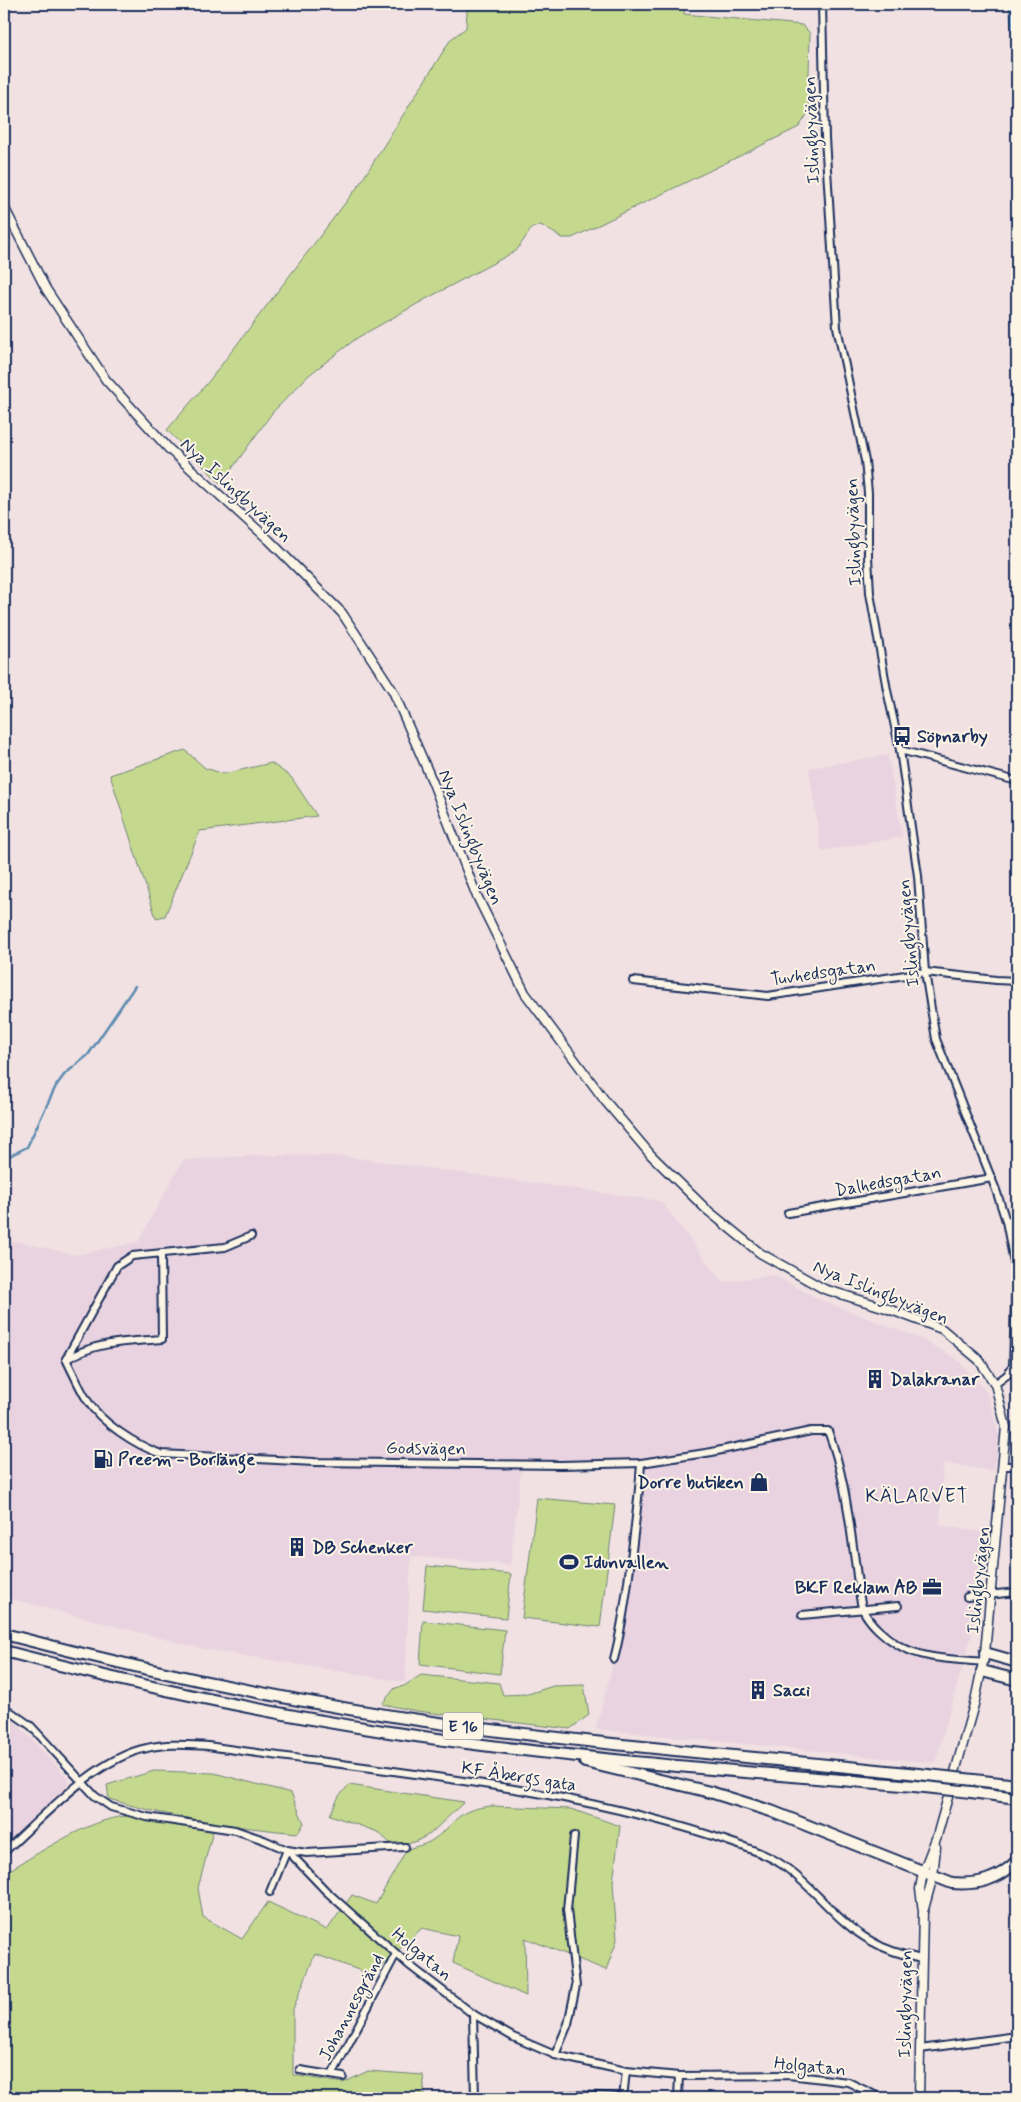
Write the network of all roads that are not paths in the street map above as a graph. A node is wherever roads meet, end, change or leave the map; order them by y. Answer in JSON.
{"nodes":[{"id":1,"x":822,"y":4,"type":"edge"},
{"id":2,"x":4,"y":207,"type":"edge"},
{"id":3,"x":900,"y":750,"type":"junction"},
{"id":4,"x":1017,"y":781,"type":"edge"},
{"id":5,"x":925,"y":972,"type":"junction"},
{"id":6,"x":633,"y":981,"type":"dead end"},
{"id":7,"x":1017,"y":981,"type":"edge"},
{"id":8,"x":992,"y":1178,"type":"junction"},
{"id":9,"x":788,"y":1213,"type":"dead end"},
{"id":10,"x":1017,"y":1219,"type":"edge"},
{"id":11,"x":1006,"y":1221,"type":"junction"},
{"id":12,"x":251,"y":1236,"type":"dead end"},
{"id":13,"x":161,"y":1253,"type":"junction"},
{"id":14,"x":66,"y":1359,"type":"junction"},
{"id":15,"x":995,"y":1384,"type":"junction"},
{"id":16,"x":641,"y":1464,"type":"junction"},
{"id":17,"x":1004,"y":1466,"type":"junction"},
{"id":18,"x":1017,"y":1466,"type":"edge"},
{"id":19,"x":1017,"y":1592,"type":"edge"},
{"id":20,"x":992,"y":1595,"type":"junction"},
{"id":21,"x":967,"y":1597,"type":"dead end"},
{"id":22,"x":898,"y":1606,"type":"dead end"},
{"id":23,"x":862,"y":1610,"type":"junction"},
{"id":24,"x":802,"y":1616,"type":"dead end"},
{"id":25,"x":4,"y":1634,"type":"edge"},
{"id":26,"x":4,"y":1651,"type":"edge"},
{"id":27,"x":614,"y":1659,"type":"dead end"},
{"id":28,"x":984,"y":1662,"type":"junction"},
{"id":29,"x":1017,"y":1662,"type":"edge"},
{"id":30,"x":1017,"y":1680,"type":"edge"},
{"id":31,"x":4,"y":1708,"type":"edge"},
{"id":32,"x":549,"y":1753,"type":"junction"},
{"id":33,"x":82,"y":1782,"type":"junction"},
{"id":34,"x":1017,"y":1785,"type":"edge"},
{"id":35,"x":1017,"y":1798,"type":"edge"},
{"id":36,"x":574,"y":1836,"type":"dead end"},
{"id":37,"x":405,"y":1848,"type":"dead end"},
{"id":38,"x":287,"y":1850,"type":"junction"},
{"id":39,"x":4,"y":1852,"type":"edge"},
{"id":40,"x":1017,"y":1861,"type":"edge"},
{"id":41,"x":928,"y":1874,"type":"junction"},
{"id":42,"x":270,"y":1892,"type":"dead end"},
{"id":43,"x":396,"y":1954,"type":"junction"},
{"id":44,"x":921,"y":1959,"type":"junction"},
{"id":45,"x":473,"y":2014,"type":"junction"},
{"id":46,"x":1017,"y":2036,"type":"edge"},
{"id":47,"x":920,"y":2049,"type":"junction"},
{"id":48,"x":555,"y":2055,"type":"junction"},
{"id":49,"x":300,"y":2070,"type":"dead end"},
{"id":50,"x":626,"y":2071,"type":"junction"},
{"id":51,"x":332,"y":2075,"type":"junction"},
{"id":52,"x":679,"y":2076,"type":"junction"},
{"id":53,"x":343,"y":2077,"type":"dead end"},
{"id":54,"x":623,"y":2097,"type":"edge"},
{"id":55,"x":476,"y":2098,"type":"edge"},
{"id":56,"x":553,"y":2098,"type":"edge"},
{"id":57,"x":678,"y":2098,"type":"edge"},
{"id":58,"x":881,"y":2098,"type":"edge"},
{"id":59,"x":919,"y":2098,"type":"edge"}],
"edges":[{"from":1,"to":3,"type":"street","name":"Islingbyvägen"},
{"from":2,"to":15,"type":"street","name":"Nya Islingbyvägen"},
{"from":3,"to":4,"type":"street"},
{"from":3,"to":5,"type":"street","name":"Islingbyvägen"},
{"from":5,"to":6,"type":"street","name":"Tuvhedsgatan"},
{"from":5,"to":7,"type":"street","name":"Tuvhedsgatan"},
{"from":5,"to":8,"type":"street","name":"Islingbyvägen"},
{"from":8,"to":9,"type":"street","name":"Dalhedsgatan"},
{"from":8,"to":11,"type":"street","name":"Islingbyvägen"},
{"from":10,"to":11,"type":"street"},
{"from":11,"to":15,"type":"street","name":"Islingbyvägen"},
{"from":12,"to":13,"type":"street"},
{"from":13,"to":14,"type":"street"},
{"from":13,"to":14,"type":"street"},
{"from":14,"to":16,"type":"street","name":"Godsvägen"},
{"from":15,"to":17,"type":"street","name":"Islingbyvägen"},
{"from":16,"to":23,"type":"street","name":"Godsvägen"},
{"from":16,"to":27,"type":"street"},
{"from":17,"to":18,"type":"street"},
{"from":17,"to":20,"type":"street","name":"Islingbyvägen"},
{"from":19,"to":20,"type":"street"},
{"from":20,"to":21,"type":"street"},
{"from":20,"to":28,"type":"street","name":"Islingbyvägen"},
{"from":22,"to":23,"type":"street"},
{"from":23,"to":24,"type":"street"},
{"from":23,"to":28,"type":"street"},
{"from":25,"to":34,"type":"highway","number":"E 16","bridge":true},
{"from":26,"to":32,"type":"highway","number":"E 16"},
{"from":28,"to":29,"type":"highway"},
{"from":28,"to":30,"type":"highway"},
{"from":28,"to":41,"type":"street","name":"Islingbyvägen"},
{"from":31,"to":33,"type":"street","name":"Holgatan"},
{"from":32,"to":35,"type":"highway","number":"E 16","bridge":true},
{"from":32,"to":41,"type":"highway"},
{"from":33,"to":38,"type":"street","name":"Holgatan"},
{"from":33,"to":39,"type":"street"},
{"from":33,"to":44,"type":"street","name":"KF Åbergs gata"},
{"from":36,"to":48,"type":"street"},
{"from":37,"to":38,"type":"street","name":"Holgatan"},
{"from":38,"to":42,"type":"street"},
{"from":38,"to":43,"type":"street","name":"Holgatan"},
{"from":40,"to":41,"type":"highway"},
{"from":41,"to":44,"type":"street","name":"Islingbyvägen"},
{"from":43,"to":45,"type":"street","name":"Holgatan"},
{"from":43,"to":51,"type":"street","name":"Johannesgränd"},
{"from":44,"to":47,"type":"street","name":"Islingbyvägen"},
{"from":45,"to":48,"type":"street","name":"Holgatan"},
{"from":45,"to":55,"type":"street"},
{"from":46,"to":47,"type":"street"},
{"from":47,"to":59,"type":"street","name":"Islingbyvägen"},
{"from":48,"to":50,"type":"street","name":"Holgatan"},
{"from":49,"to":51,"type":"street"},
{"from":50,"to":52,"type":"street","name":"Holgatan"},
{"from":50,"to":54,"type":"street"},
{"from":51,"to":53,"type":"street"},
{"from":52,"to":57,"type":"street"},
{"from":52,"to":58,"type":"street","name":"Holgatan"},
{"from":54,"to":56,"type":"street"}]}
